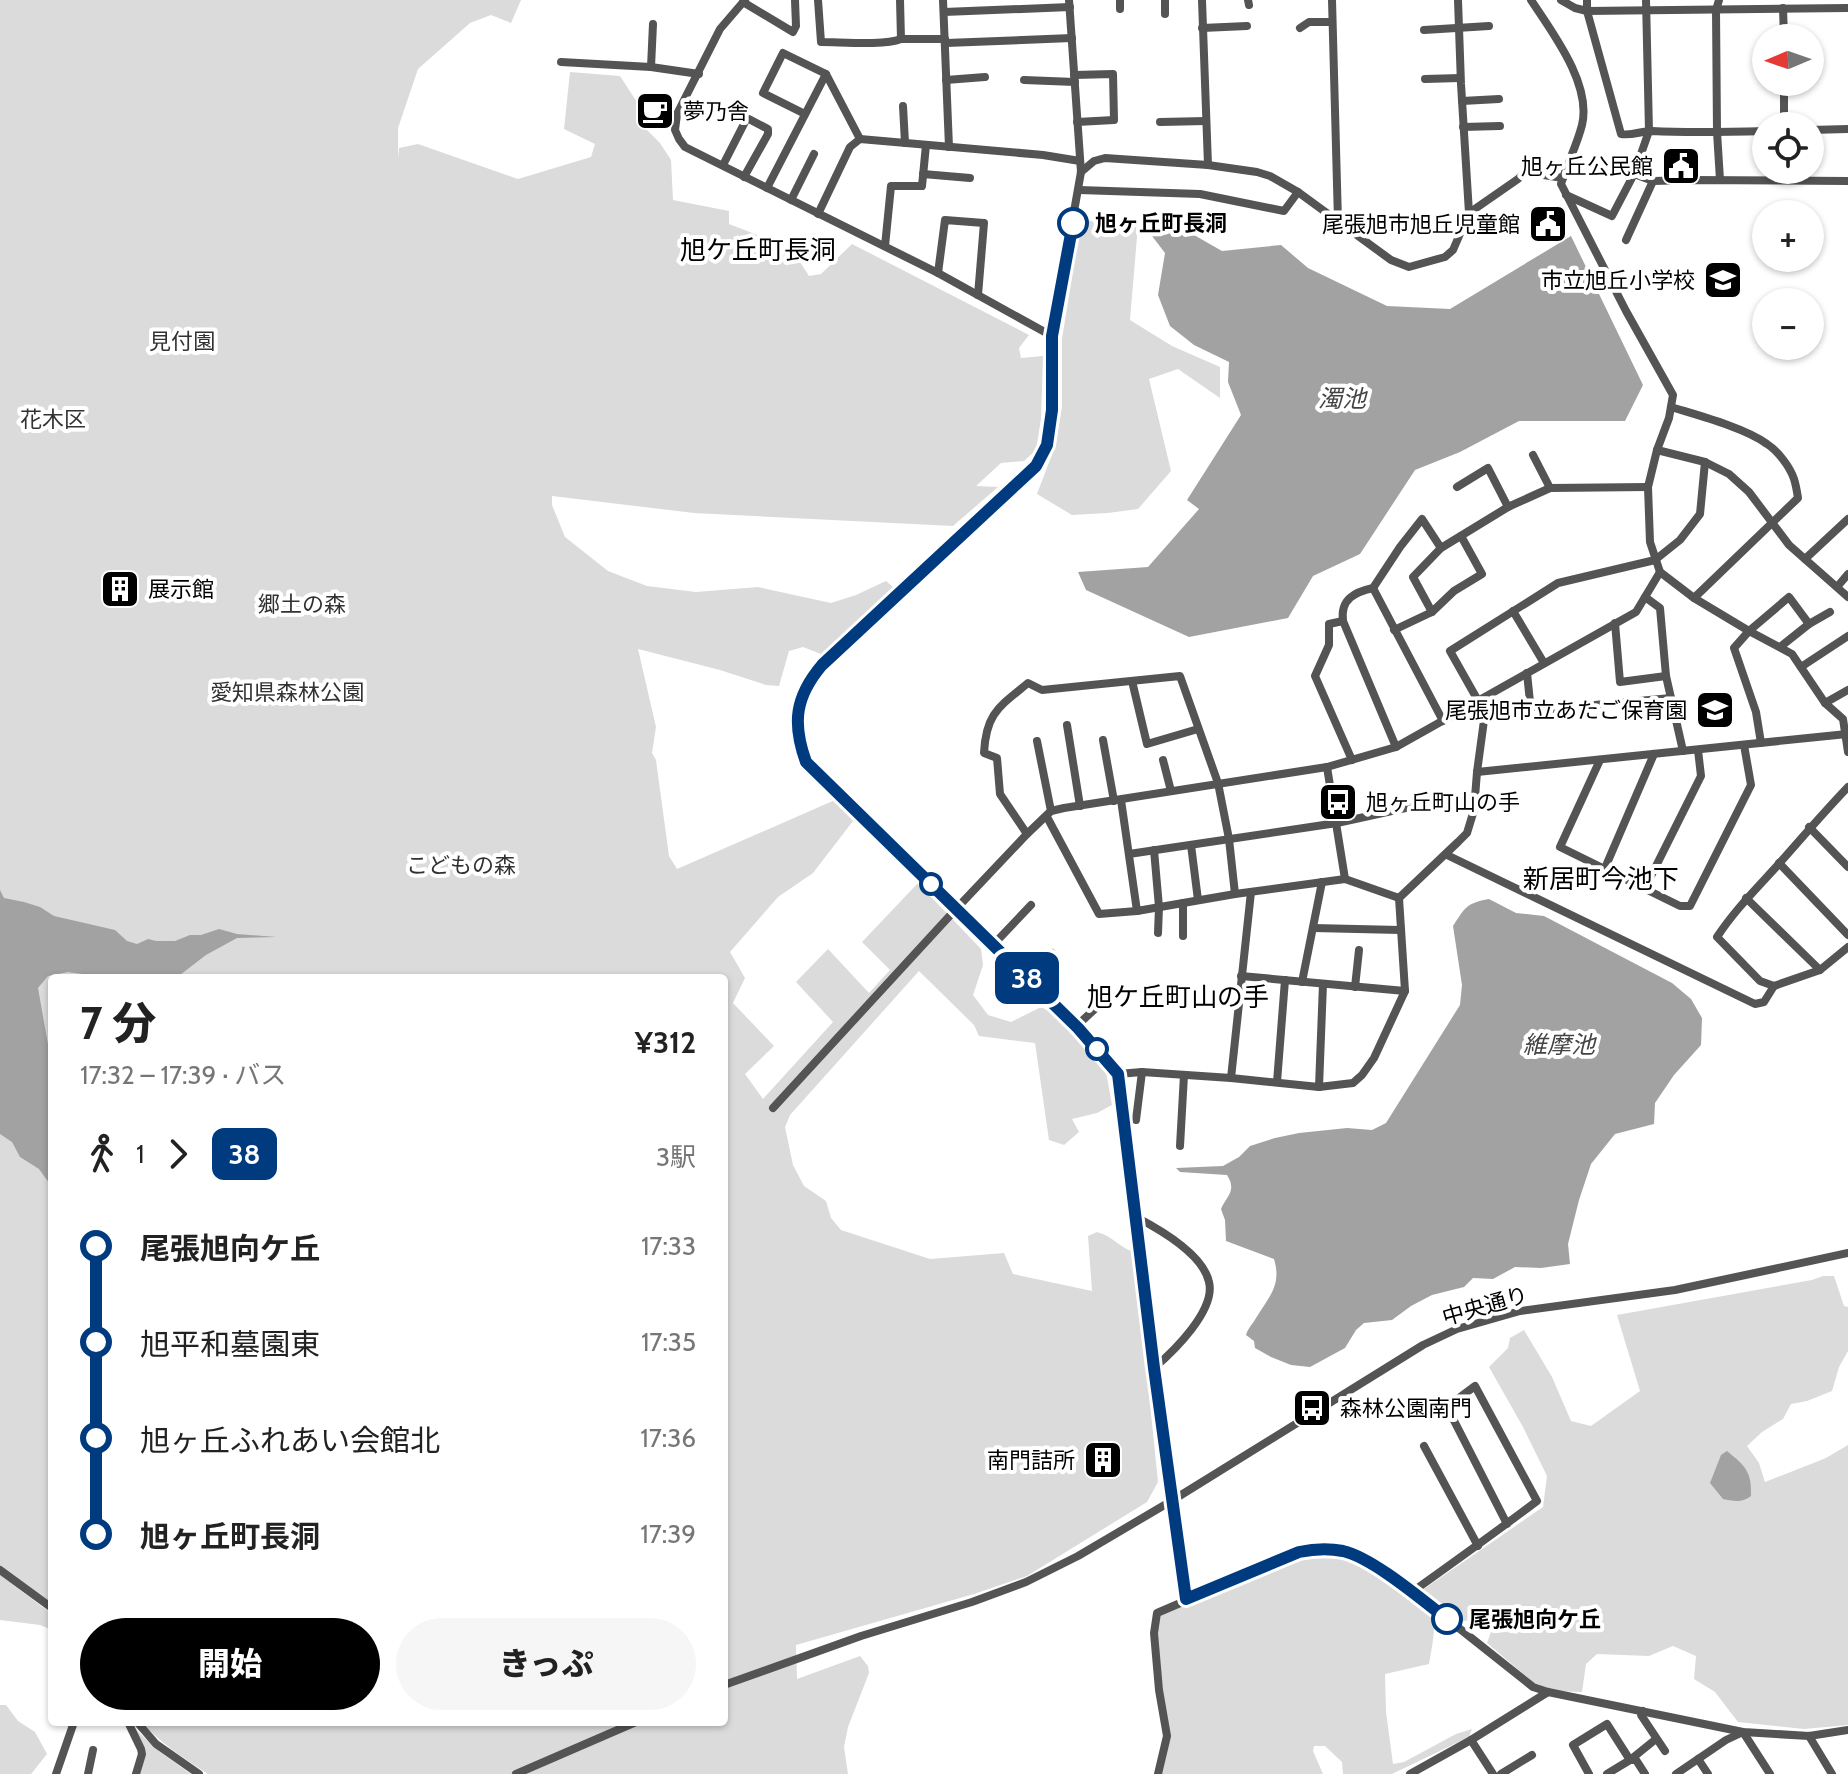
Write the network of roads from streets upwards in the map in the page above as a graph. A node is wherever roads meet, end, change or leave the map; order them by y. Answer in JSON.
{"nodes":[{"id":1,"x":795,"y":0,"type":"edge"},
{"id":2,"x":818,"y":0,"type":"edge"},
{"id":3,"x":900,"y":0,"type":"edge"},
{"id":4,"x":943,"y":0,"type":"edge"},
{"id":5,"x":1165,"y":0,"type":"edge"},
{"id":6,"x":1202,"y":0,"type":"edge"},
{"id":7,"x":1332,"y":0,"type":"edge"},
{"id":8,"x":1458,"y":0,"type":"edge"},
{"id":9,"x":1531,"y":0,"type":"edge"},
{"id":10,"x":1561,"y":0,"type":"edge"},
{"id":11,"x":1587,"y":0,"type":"edge"},
{"id":12,"x":1719,"y":0,"type":"edge"},
{"id":13,"x":744,"y":1,"type":"edge"},
{"id":14,"x":1070,"y":3,"type":"edge"},
{"id":15,"x":1765,"y":4,"type":"edge"},
{"id":16,"x":1830,"y":4,"type":"edge"},
{"id":17,"x":1646,"y":5,"type":"edge"},
{"id":18,"x":1783,"y":8,"type":"junction"},
{"id":19,"x":1848,"y":8,"type":"edge"},
{"id":20,"x":1716,"y":10,"type":"junction"},
{"id":21,"x":1587,"y":11,"type":"junction"},
{"id":22,"x":944,"y":12,"type":"junction"},
{"id":23,"x":1165,"y":14,"type":"dead end"},
{"id":24,"x":1332,"y":22,"type":"junction"},
{"id":25,"x":653,"y":24,"type":"dead end"},
{"id":26,"x":1784,"y":24,"type":"edge"},
{"id":27,"x":1247,"y":26,"type":"dead end"},
{"id":28,"x":1489,"y":26,"type":"dead end"},
{"id":29,"x":1202,"y":28,"type":"junction"},
{"id":30,"x":1300,"y":28,"type":"dead end"},
{"id":31,"x":1458,"y":28,"type":"junction"},
{"id":32,"x":1424,"y":30,"type":"dead end"},
{"id":33,"x":1072,"y":38,"type":"junction"},
{"id":34,"x":901,"y":39,"type":"junction"},
{"id":35,"x":945,"y":41,"type":"junction"},
{"id":36,"x":561,"y":62,"type":"dead end"},
{"id":37,"x":651,"y":67,"type":"junction"},
{"id":38,"x":699,"y":74,"type":"junction"},
{"id":39,"x":826,"y":74,"type":"junction"},
{"id":40,"x":985,"y":77,"type":"dead end"},
{"id":41,"x":1460,"y":78,"type":"junction"},
{"id":42,"x":1074,"y":79,"type":"junction"},
{"id":43,"x":1425,"y":79,"type":"dead end"},
{"id":44,"x":946,"y":80,"type":"junction"},
{"id":45,"x":1024,"y":80,"type":"dead end"},
{"id":46,"x":1499,"y":99,"type":"dead end"},
{"id":47,"x":1462,"y":101,"type":"junction"},
{"id":48,"x":903,"y":106,"type":"dead end"},
{"id":49,"x":805,"y":114,"type":"junction"},
{"id":50,"x":1206,"y":121,"type":"junction"},
{"id":51,"x":1077,"y":122,"type":"junction"},
{"id":52,"x":1160,"y":122,"type":"dead end"},
{"id":53,"x":1500,"y":126,"type":"dead end"},
{"id":54,"x":1463,"y":127,"type":"junction"},
{"id":55,"x":1848,"y":129,"type":"edge"},
{"id":56,"x":1824,"y":130,"type":"edge"},
{"id":57,"x":1649,"y":131,"type":"junction"},
{"id":58,"x":1752,"y":131,"type":"edge"},
{"id":59,"x":1717,"y":132,"type":"junction"},
{"id":60,"x":860,"y":139,"type":"junction"},
{"id":61,"x":905,"y":143,"type":"junction"},
{"id":62,"x":926,"y":145,"type":"junction"},
{"id":63,"x":949,"y":147,"type":"junction"},
{"id":64,"x":814,"y":154,"type":"dead end"},
{"id":65,"x":1080,"y":161,"type":"junction"},
{"id":66,"x":1570,"y":161,"type":"junction"},
{"id":67,"x":723,"y":165,"type":"junction"},
{"id":68,"x":1208,"y":165,"type":"junction"},
{"id":69,"x":1081,"y":172,"type":"junction"},
{"id":70,"x":923,"y":174,"type":"junction"},
{"id":71,"x":1634,"y":174,"type":"junction"},
{"id":72,"x":744,"y":177,"type":"junction"},
{"id":73,"x":970,"y":178,"type":"dead end"},
{"id":74,"x":1563,"y":178,"type":"junction"},
{"id":75,"x":1720,"y":180,"type":"junction"},
{"id":76,"x":1653,"y":181,"type":"junction"},
{"id":77,"x":1848,"y":181,"type":"edge"},
{"id":78,"x":767,"y":188,"type":"junction"},
{"id":79,"x":1079,"y":190,"type":"junction"},
{"id":80,"x":1298,"y":192,"type":"junction"},
{"id":81,"x":1566,"y":195,"type":"junction"},
{"id":82,"x":791,"y":200,"type":"junction"},
{"id":83,"x":1469,"y":213,"type":"junction"},
{"id":84,"x":818,"y":214,"type":"junction"},
{"id":85,"x":1338,"y":221,"type":"junction"},
{"id":86,"x":1626,"y":240,"type":"dead end"},
{"id":87,"x":885,"y":246,"type":"junction"},
{"id":88,"x":938,"y":273,"type":"junction"},
{"id":89,"x":978,"y":295,"type":"junction"},
{"id":90,"x":1052,"y":336,"type":"junction"},
{"id":91,"x":1671,"y":407,"type":"junction"},
{"id":92,"x":1657,"y":450,"type":"junction"},
{"id":93,"x":1533,"y":455,"type":"dead end"},
{"id":94,"x":1705,"y":462,"type":"junction"},
{"id":95,"x":1457,"y":487,"type":"dead end"},
{"id":96,"x":1648,"y":487,"type":"junction"},
{"id":97,"x":1550,"y":488,"type":"junction"},
{"id":98,"x":1508,"y":507,"type":"junction"},
{"id":99,"x":1848,"y":519,"type":"edge"},
{"id":100,"x":1773,"y":522,"type":"junction"},
{"id":101,"x":1461,"y":536,"type":"junction"},
{"id":102,"x":1441,"y":548,"type":"junction"},
{"id":103,"x":1805,"y":559,"type":"junction"},
{"id":104,"x":1655,"y":560,"type":"junction"},
{"id":105,"x":1660,"y":572,"type":"junction"},
{"id":106,"x":1848,"y":574,"type":"edge"},
{"id":107,"x":1837,"y":587,"type":"junction"},
{"id":108,"x":1373,"y":588,"type":"junction"},
{"id":109,"x":1645,"y":597,"type":"junction"},
{"id":110,"x":1848,"y":597,"type":"edge"},
{"id":111,"x":1694,"y":598,"type":"junction"},
{"id":112,"x":1513,"y":611,"type":"junction"},
{"id":113,"x":1432,"y":612,"type":"junction"},
{"id":114,"x":1830,"y":612,"type":"dead end"},
{"id":115,"x":1343,"y":621,"type":"junction"},
{"id":116,"x":1615,"y":623,"type":"junction"},
{"id":117,"x":1809,"y":624,"type":"junction"},
{"id":118,"x":1394,"y":630,"type":"junction"},
{"id":119,"x":1749,"y":631,"type":"junction"},
{"id":120,"x":1848,"y":636,"type":"edge"},
{"id":121,"x":1780,"y":647,"type":"junction"},
{"id":122,"x":1544,"y":663,"type":"junction"},
{"id":123,"x":1801,"y":667,"type":"junction"},
{"id":124,"x":1527,"y":673,"type":"junction"},
{"id":125,"x":1666,"y":676,"type":"junction"},
{"id":126,"x":1132,"y":681,"type":"junction"},
{"id":127,"x":1848,"y":690,"type":"edge"},
{"id":128,"x":1671,"y":698,"type":"junction"},
{"id":129,"x":1479,"y":700,"type":"junction"},
{"id":130,"x":1825,"y":703,"type":"junction"},
{"id":131,"x":1443,"y":721,"type":"junction"},
{"id":132,"x":1067,"y":725,"type":"dead end"},
{"id":133,"x":1198,"y":729,"type":"junction"},
{"id":134,"x":1847,"y":734,"type":"edge"},
{"id":135,"x":1103,"y":740,"type":"dead end"},
{"id":136,"x":1037,"y":741,"type":"dead end"},
{"id":137,"x":1761,"y":743,"type":"junction"},
{"id":138,"x":1744,"y":745,"type":"junction"},
{"id":139,"x":1396,"y":747,"type":"junction"},
{"id":140,"x":1698,"y":750,"type":"junction"},
{"id":141,"x":1683,"y":751,"type":"junction"},
{"id":142,"x":1848,"y":752,"type":"edge"},
{"id":143,"x":1654,"y":754,"type":"junction"},
{"id":144,"x":1163,"y":760,"type":"dead end"},
{"id":145,"x":1352,"y":760,"type":"junction"},
{"id":146,"x":1600,"y":760,"type":"junction"},
{"id":147,"x":1327,"y":767,"type":"junction"},
{"id":148,"x":1477,"y":772,"type":"junction"},
{"id":149,"x":1218,"y":783,"type":"junction"},
{"id":150,"x":1848,"y":787,"type":"edge"},
{"id":151,"x":1171,"y":791,"type":"junction"},
{"id":152,"x":1118,"y":801,"type":"junction"},
{"id":153,"x":1080,"y":806,"type":"junction"},
{"id":154,"x":1410,"y":807,"type":"dead end"},
{"id":155,"x":1049,"y":814,"type":"junction"},
{"id":156,"x":1337,"y":823,"type":"junction"},
{"id":157,"x":1809,"y":827,"type":"junction"},
{"id":158,"x":1027,"y":834,"type":"junction"},
{"id":159,"x":1229,"y":839,"type":"junction"},
{"id":160,"x":1191,"y":845,"type":"junction"},
{"id":161,"x":1154,"y":850,"type":"junction"},
{"id":162,"x":1129,"y":854,"type":"junction"},
{"id":163,"x":1447,"y":855,"type":"junction"},
{"id":164,"x":1779,"y":863,"type":"junction"},
{"id":165,"x":1848,"y":867,"type":"edge"},
{"id":166,"x":1605,"y":868,"type":"junction"},
{"id":167,"x":1345,"y":879,"type":"junction"},
{"id":168,"x":1322,"y":882,"type":"junction"},
{"id":169,"x":1645,"y":888,"type":"junction"},
{"id":170,"x":1251,"y":892,"type":"junction"},
{"id":171,"x":1235,"y":894,"type":"junction"},
{"id":172,"x":1399,"y":898,"type":"junction"},
{"id":173,"x":1746,"y":898,"type":"junction"},
{"id":174,"x":1198,"y":900,"type":"junction"},
{"id":175,"x":1183,"y":903,"type":"junction"},
{"id":176,"x":1031,"y":905,"type":"dead end"},
{"id":177,"x":1159,"y":907,"type":"junction"},
{"id":178,"x":956,"y":909,"type":"junction"},
{"id":179,"x":1137,"y":911,"type":"junction"},
{"id":180,"x":1313,"y":928,"type":"junction"},
{"id":181,"x":1400,"y":930,"type":"junction"},
{"id":182,"x":1158,"y":933,"type":"dead end"},
{"id":183,"x":1848,"y":935,"type":"edge"},
{"id":184,"x":1183,"y":936,"type":"dead end"},
{"id":185,"x":993,"y":945,"type":"junction"},
{"id":186,"x":1848,"y":947,"type":"edge"},
{"id":187,"x":1359,"y":950,"type":"dead end"},
{"id":188,"x":1052,"y":953,"type":"dead end"},
{"id":189,"x":1820,"y":970,"type":"junction"},
{"id":190,"x":1241,"y":976,"type":"junction"},
{"id":191,"x":1028,"y":979,"type":"junction"},
{"id":192,"x":1285,"y":980,"type":"junction"},
{"id":193,"x":1302,"y":982,"type":"junction"},
{"id":194,"x":1323,"y":984,"type":"junction"},
{"id":195,"x":1774,"y":986,"type":"junction"},
{"id":196,"x":1355,"y":987,"type":"junction"},
{"id":197,"x":1099,"y":989,"type":"dead end"},
{"id":198,"x":1405,"y":991,"type":"junction"},
{"id":199,"x":1078,"y":1028,"type":"junction"},
{"id":200,"x":1142,"y":1072,"type":"junction"},
{"id":201,"x":1118,"y":1074,"type":"junction"},
{"id":202,"x":1184,"y":1075,"type":"junction"},
{"id":203,"x":1231,"y":1078,"type":"junction"},
{"id":204,"x":1277,"y":1082,"type":"junction"},
{"id":205,"x":1319,"y":1087,"type":"junction"},
{"id":206,"x":773,"y":1108,"type":"dead end"},
{"id":207,"x":1136,"y":1120,"type":"dead end"},
{"id":208,"x":1180,"y":1146,"type":"dead end"},
{"id":209,"x":1136,"y":1217,"type":"junction"},
{"id":210,"x":1848,"y":1253,"type":"edge"},
{"id":211,"x":1154,"y":1368,"type":"junction"},
{"id":212,"x":1424,"y":1446,"type":"dead end"},
{"id":213,"x":1173,"y":1500,"type":"junction"},
{"id":214,"x":1507,"y":1524,"type":"junction"},
{"id":215,"x":1478,"y":1546,"type":"junction"},
{"id":216,"x":0,"y":1570,"type":"edge"},
{"id":217,"x":1412,"y":1592,"type":"junction"},
{"id":218,"x":1186,"y":1599,"type":"junction"},
{"id":219,"x":48,"y":1605,"type":"edge"},
{"id":220,"x":728,"y":1684,"type":"edge"},
{"id":221,"x":1548,"y":1692,"type":"junction"},
{"id":222,"x":1643,"y":1711,"type":"junction"},
{"id":223,"x":73,"y":1726,"type":"edge"},
{"id":224,"x":130,"y":1726,"type":"edge"},
{"id":225,"x":140,"y":1726,"type":"edge"},
{"id":226,"x":627,"y":1726,"type":"edge"},
{"id":227,"x":1848,"y":1730,"type":"edge"},
{"id":228,"x":1743,"y":1732,"type":"junction"},
{"id":229,"x":1809,"y":1736,"type":"junction"},
{"id":230,"x":1656,"y":1739,"type":"junction"},
{"id":231,"x":1471,"y":1740,"type":"junction"},
{"id":232,"x":93,"y":1750,"type":"dead end"},
{"id":233,"x":1665,"y":1751,"type":"dead end"},
{"id":234,"x":1532,"y":1755,"type":"dead end"},
{"id":235,"x":1698,"y":1759,"type":"junction"},
{"id":236,"x":1630,"y":1760,"type":"junction"},
{"id":237,"x":56,"y":1774,"type":"edge"},
{"id":238,"x":88,"y":1774,"type":"edge"},
{"id":239,"x":136,"y":1774,"type":"edge"},
{"id":240,"x":199,"y":1774,"type":"edge"},
{"id":241,"x":516,"y":1774,"type":"edge"},
{"id":242,"x":1158,"y":1774,"type":"edge"},
{"id":243,"x":1410,"y":1774,"type":"edge"},
{"id":244,"x":1493,"y":1774,"type":"edge"},
{"id":245,"x":1501,"y":1774,"type":"edge"},
{"id":246,"x":1589,"y":1774,"type":"edge"},
{"id":247,"x":1607,"y":1774,"type":"edge"},
{"id":248,"x":1645,"y":1774,"type":"edge"},
{"id":249,"x":1676,"y":1774,"type":"edge"},
{"id":250,"x":1708,"y":1774,"type":"edge"},
{"id":251,"x":1770,"y":1774,"type":"edge"},
{"id":252,"x":1832,"y":1774,"type":"edge"}],
"edges":[{"from":1,"to":13,"type":"street"},
{"from":2,"to":34,"type":"street"},
{"from":3,"to":34,"type":"street"},
{"from":4,"to":22,"type":"street"},
{"from":5,"to":23,"type":"street"},
{"from":6,"to":29,"type":"street"},
{"from":7,"to":24,"type":"street"},
{"from":8,"to":31,"type":"street"},
{"from":9,"to":66,"type":"street"},
{"from":10,"to":21,"type":"street"},
{"from":11,"to":21,"type":"street"},
{"from":12,"to":20,"type":"street"},
{"from":13,"to":38,"type":"street"},
{"from":14,"to":22,"type":"street"},
{"from":14,"to":33,"type":"street"},
{"from":15,"to":18,"type":"street"},
{"from":15,"to":20,"type":"street"},
{"from":16,"to":18,"type":"street"},
{"from":16,"to":19,"type":"street"},
{"from":17,"to":20,"type":"street"},
{"from":17,"to":21,"type":"street"},
{"from":17,"to":57,"type":"street"},
{"from":18,"to":26,"type":"street"},
{"from":20,"to":59,"type":"street"},
{"from":21,"to":57,"type":"street"},
{"from":22,"to":35,"type":"street"},
{"from":24,"to":30,"type":"street"},
{"from":24,"to":85,"type":"street"},
{"from":25,"to":37,"type":"street"},
{"from":27,"to":29,"type":"street"},
{"from":28,"to":31,"type":"street"},
{"from":29,"to":50,"type":"street"},
{"from":31,"to":32,"type":"street"},
{"from":31,"to":41,"type":"street"},
{"from":33,"to":35,"type":"street"},
{"from":33,"to":42,"type":"street"},
{"from":34,"to":35,"type":"street"},
{"from":35,"to":44,"type":"street"},
{"from":36,"to":37,"type":"street"},
{"from":37,"to":38,"type":"street"},
{"from":38,"to":67,"type":"street"},
{"from":39,"to":49,"type":"street"},
{"from":39,"to":49,"type":"street"},
{"from":39,"to":60,"type":"street"},
{"from":40,"to":44,"type":"street"},
{"from":41,"to":43,"type":"street"},
{"from":41,"to":47,"type":"street"},
{"from":42,"to":45,"type":"street"},
{"from":42,"to":51,"type":"street"},
{"from":42,"to":51,"type":"street"},
{"from":44,"to":63,"type":"street"},
{"from":46,"to":47,"type":"street"},
{"from":47,"to":54,"type":"street"},
{"from":48,"to":61,"type":"street"},
{"from":49,"to":78,"type":"street"},
{"from":50,"to":52,"type":"street"},
{"from":50,"to":68,"type":"street"},
{"from":51,"to":65,"type":"street"},
{"from":53,"to":54,"type":"street"},
{"from":54,"to":83,"type":"street"},
{"from":55,"to":56,"type":"street"},
{"from":57,"to":59,"type":"street"},
{"from":57,"to":71,"type":"street"},
{"from":58,"to":59,"type":"street"},
{"from":59,"to":75,"type":"street"},
{"from":60,"to":61,"type":"street"},
{"from":60,"to":84,"type":"street"},
{"from":61,"to":62,"type":"street"},
{"from":62,"to":63,"type":"street"},
{"from":62,"to":70,"type":"street"},
{"from":63,"to":65,"type":"street"},
{"from":64,"to":82,"type":"street"},
{"from":65,"to":69,"type":"street"},
{"from":66,"to":71,"type":"street"},
{"from":66,"to":74,"type":"street"},
{"from":67,"to":72,"type":"street"},
{"from":67,"to":72,"type":"street"},
{"from":68,"to":69,"type":"street"},
{"from":68,"to":80,"type":"street"},
{"from":69,"to":79,"type":"street"},
{"from":70,"to":73,"type":"street"},
{"from":70,"to":87,"type":"street"},
{"from":71,"to":76,"type":"street"},
{"from":71,"to":81,"type":"street"},
{"from":72,"to":78,"type":"street"},
{"from":74,"to":81,"type":"street"},
{"from":74,"to":83,"type":"street"},
{"from":75,"to":76,"type":"street"},
{"from":75,"to":77,"type":"street"},
{"from":76,"to":86,"type":"street"},
{"from":78,"to":82,"type":"street"},
{"from":79,"to":80,"type":"street"},
{"from":79,"to":90,"type":"street"},
{"from":80,"to":85,"type":"street"},
{"from":81,"to":91,"type":"street"},
{"from":82,"to":84,"type":"street"},
{"from":83,"to":85,"type":"street"},
{"from":84,"to":87,"type":"street"},
{"from":87,"to":88,"type":"street"},
{"from":88,"to":89,"type":"street"},
{"from":88,"to":89,"type":"street"},
{"from":89,"to":90,"type":"street"},
{"from":90,"to":178,"type":"street"},
{"from":91,"to":92,"type":"street"},
{"from":91,"to":100,"type":"street"},
{"from":92,"to":94,"type":"street"},
{"from":92,"to":96,"type":"street"},
{"from":93,"to":97,"type":"street"},
{"from":94,"to":100,"type":"street"},
{"from":94,"to":104,"type":"street"},
{"from":95,"to":98,"type":"street"},
{"from":96,"to":97,"type":"street"},
{"from":96,"to":104,"type":"street"},
{"from":97,"to":98,"type":"street"},
{"from":98,"to":101,"type":"street"},
{"from":99,"to":103,"type":"street"},
{"from":100,"to":103,"type":"street"},
{"from":100,"to":111,"type":"street"},
{"from":101,"to":102,"type":"street"},
{"from":101,"to":113,"type":"street"},
{"from":102,"to":108,"type":"street"},
{"from":102,"to":113,"type":"street"},
{"from":103,"to":107,"type":"street"},
{"from":104,"to":105,"type":"street"},
{"from":104,"to":112,"type":"street"},
{"from":105,"to":109,"type":"street"},
{"from":105,"to":111,"type":"street"},
{"from":106,"to":107,"type":"street"},
{"from":107,"to":110,"type":"street"},
{"from":108,"to":115,"type":"street"},
{"from":108,"to":118,"type":"street"},
{"from":109,"to":116,"type":"street"},
{"from":109,"to":125,"type":"street"},
{"from":111,"to":119,"type":"street"},
{"from":112,"to":122,"type":"street"},
{"from":112,"to":129,"type":"street"},
{"from":113,"to":118,"type":"street"},
{"from":114,"to":117,"type":"street"},
{"from":115,"to":139,"type":"street"},
{"from":115,"to":145,"type":"street"},
{"from":116,"to":122,"type":"street"},
{"from":116,"to":125,"type":"street"},
{"from":117,"to":119,"type":"street"},
{"from":117,"to":121,"type":"street"},
{"from":118,"to":131,"type":"street"},
{"from":119,"to":121,"type":"street"},
{"from":119,"to":137,"type":"street"},
{"from":120,"to":123,"type":"street"},
{"from":121,"to":123,"type":"street"},
{"from":122,"to":124,"type":"street"},
{"from":123,"to":130,"type":"street"},
{"from":124,"to":128,"type":"street"},
{"from":124,"to":129,"type":"street"},
{"from":125,"to":128,"type":"street"},
{"from":126,"to":133,"type":"street"},
{"from":126,"to":133,"type":"street"},
{"from":126,"to":158,"type":"street"},
{"from":127,"to":130,"type":"street"},
{"from":128,"to":141,"type":"street"},
{"from":129,"to":131,"type":"street"},
{"from":129,"to":148,"type":"street"},
{"from":130,"to":134,"type":"street"},
{"from":131,"to":139,"type":"street"},
{"from":132,"to":153,"type":"street"},
{"from":133,"to":149,"type":"street"},
{"from":134,"to":137,"type":"street"},
{"from":134,"to":142,"type":"street"},
{"from":135,"to":152,"type":"street"},
{"from":136,"to":155,"type":"street"},
{"from":137,"to":138,"type":"street"},
{"from":138,"to":140,"type":"street"},
{"from":138,"to":169,"type":"street"},
{"from":139,"to":145,"type":"street"},
{"from":140,"to":141,"type":"street"},
{"from":140,"to":169,"type":"street"},
{"from":141,"to":143,"type":"street"},
{"from":143,"to":146,"type":"street"},
{"from":143,"to":166,"type":"street"},
{"from":144,"to":151,"type":"street"},
{"from":145,"to":147,"type":"street"},
{"from":146,"to":148,"type":"street"},
{"from":146,"to":166,"type":"street"},
{"from":147,"to":149,"type":"street"},
{"from":147,"to":156,"type":"street"},
{"from":148,"to":163,"type":"street"},
{"from":149,"to":151,"type":"street"},
{"from":149,"to":159,"type":"street"},
{"from":150,"to":157,"type":"street"},
{"from":151,"to":152,"type":"street"},
{"from":152,"to":153,"type":"street"},
{"from":152,"to":162,"type":"street"},
{"from":153,"to":155,"type":"street"},
{"from":154,"to":156,"type":"street"},
{"from":155,"to":158,"type":"street"},
{"from":155,"to":179,"type":"street"},
{"from":156,"to":159,"type":"street"},
{"from":156,"to":167,"type":"street"},
{"from":157,"to":164,"type":"street"},
{"from":157,"to":165,"type":"street"},
{"from":158,"to":178,"type":"street"},
{"from":159,"to":160,"type":"street"},
{"from":159,"to":171,"type":"street"},
{"from":160,"to":161,"type":"street"},
{"from":160,"to":174,"type":"street"},
{"from":161,"to":162,"type":"street"},
{"from":161,"to":177,"type":"street"},
{"from":162,"to":179,"type":"street"},
{"from":163,"to":172,"type":"street"},
{"from":163,"to":195,"type":"street"},
{"from":164,"to":173,"type":"street"},
{"from":164,"to":183,"type":"street"},
{"from":166,"to":169,"type":"street"},
{"from":167,"to":168,"type":"street"},
{"from":167,"to":172,"type":"street"},
{"from":168,"to":170,"type":"street"},
{"from":168,"to":180,"type":"street"},
{"from":170,"to":171,"type":"street"},
{"from":170,"to":190,"type":"street"},
{"from":171,"to":174,"type":"street"},
{"from":172,"to":181,"type":"street"},
{"from":173,"to":189,"type":"street"},
{"from":173,"to":195,"type":"street"},
{"from":174,"to":175,"type":"street"},
{"from":175,"to":177,"type":"street"},
{"from":175,"to":184,"type":"street"},
{"from":176,"to":185,"type":"street"},
{"from":177,"to":179,"type":"street"},
{"from":177,"to":182,"type":"street"},
{"from":178,"to":185,"type":"street"},
{"from":178,"to":206,"type":"street"},
{"from":180,"to":181,"type":"street"},
{"from":180,"to":193,"type":"street"},
{"from":181,"to":198,"type":"street"},
{"from":185,"to":191,"type":"street"},
{"from":186,"to":189,"type":"street"},
{"from":187,"to":196,"type":"street"},
{"from":188,"to":191,"type":"street"},
{"from":189,"to":195,"type":"street"},
{"from":190,"to":192,"type":"street"},
{"from":190,"to":203,"type":"street"},
{"from":191,"to":199,"type":"street"},
{"from":192,"to":193,"type":"street"},
{"from":192,"to":204,"type":"street"},
{"from":193,"to":194,"type":"street"},
{"from":194,"to":196,"type":"street"},
{"from":194,"to":205,"type":"street"},
{"from":196,"to":198,"type":"street"},
{"from":197,"to":199,"type":"street"},
{"from":198,"to":205,"type":"street"},
{"from":199,"to":201,"type":"street"},
{"from":200,"to":201,"type":"street"},
{"from":200,"to":202,"type":"street"},
{"from":200,"to":207,"type":"street"},
{"from":201,"to":209,"type":"street"},
{"from":202,"to":203,"type":"street"},
{"from":202,"to":208,"type":"street"},
{"from":203,"to":204,"type":"street"},
{"from":204,"to":205,"type":"street"},
{"from":209,"to":211,"type":"street"},
{"from":209,"to":211,"type":"street"},
{"from":210,"to":213,"type":"street","name":"中央通り"},
{"from":211,"to":213,"type":"street"},
{"from":212,"to":215,"type":"street"},
{"from":213,"to":218,"type":"street"},
{"from":213,"to":220,"type":"street","name":"中央通り"},
{"from":214,"to":214,"type":"street"},
{"from":214,"to":215,"type":"street"},
{"from":215,"to":217,"type":"street"},
{"from":216,"to":219,"type":"street"},
{"from":217,"to":218,"type":"street"},
{"from":217,"to":221,"type":"street"},
{"from":218,"to":242,"type":"street"},
{"from":221,"to":222,"type":"street"},
{"from":221,"to":231,"type":"street"},
{"from":222,"to":228,"type":"street"},
{"from":222,"to":230,"type":"street"},
{"from":223,"to":237,"type":"street"},
{"from":224,"to":239,"type":"street"},
{"from":225,"to":240,"type":"street"},
{"from":226,"to":241,"type":"street"},
{"from":227,"to":229,"type":"street"},
{"from":228,"to":229,"type":"street"},
{"from":228,"to":235,"type":"street"},
{"from":228,"to":251,"type":"street"},
{"from":229,"to":252,"type":"street"},
{"from":230,"to":233,"type":"street"},
{"from":230,"to":236,"type":"street"},
{"from":231,"to":243,"type":"street"},
{"from":231,"to":244,"type":"street"},
{"from":232,"to":238,"type":"street"},
{"from":234,"to":245,"type":"street"},
{"from":235,"to":249,"type":"street"},
{"from":235,"to":250,"type":"street"},
{"from":236,"to":246,"type":"street"},
{"from":236,"to":247,"type":"street"},
{"from":236,"to":248,"type":"street"}]}
